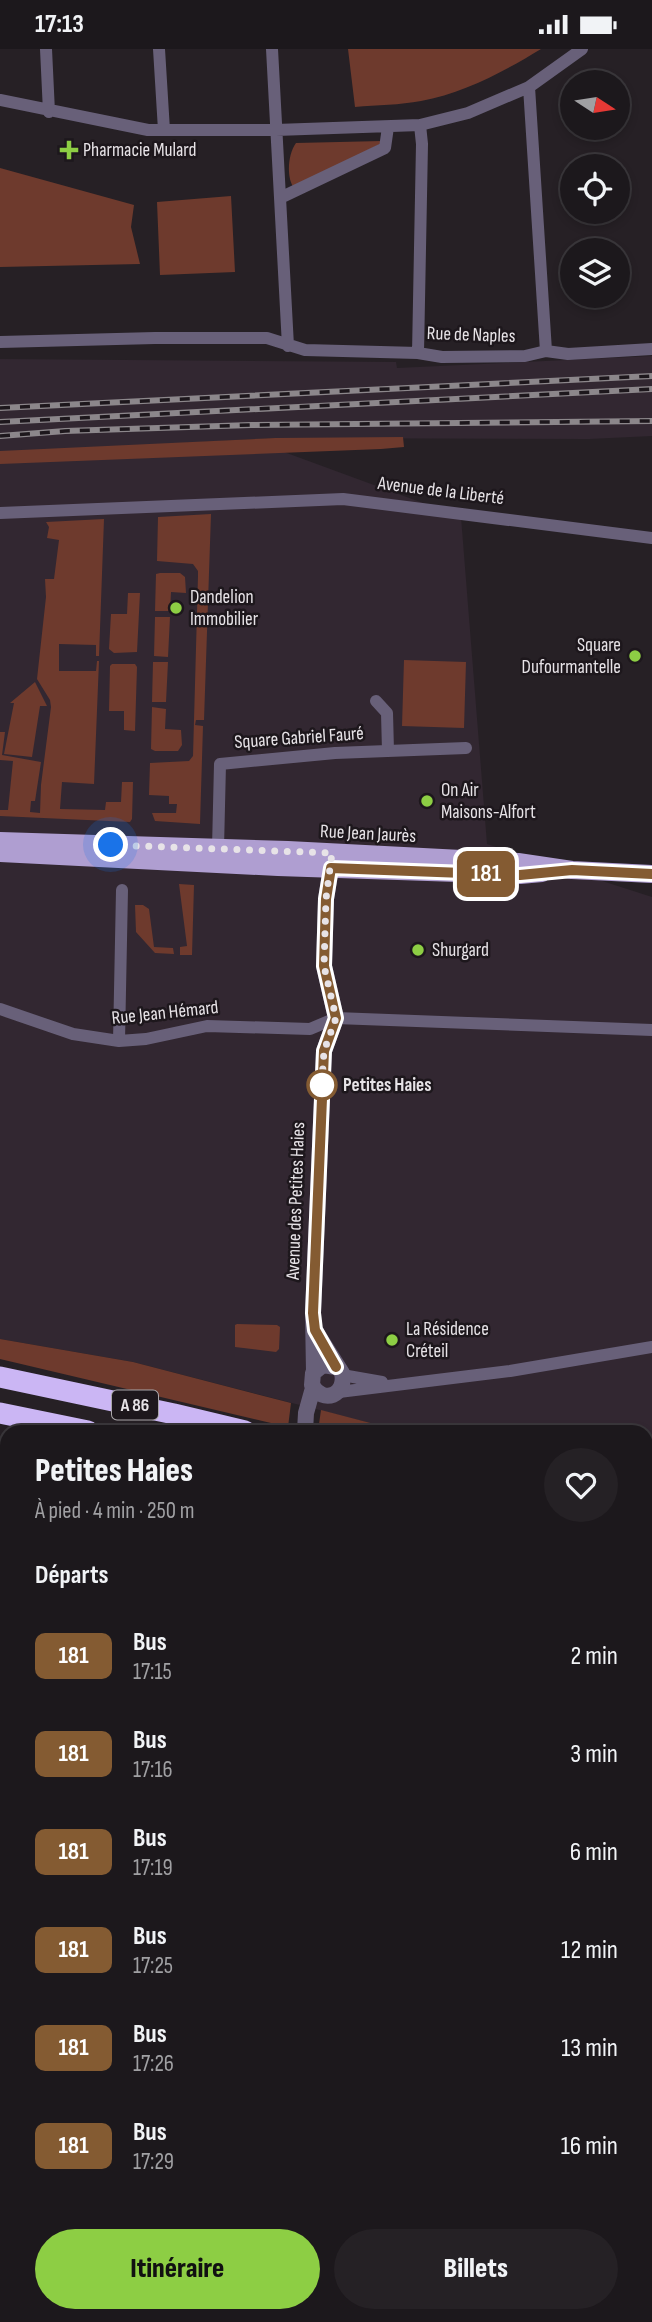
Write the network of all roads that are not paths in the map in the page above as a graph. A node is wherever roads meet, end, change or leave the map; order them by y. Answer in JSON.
{"nodes":[{"id":1,"x":46,"y":49,"type":"edge"},
{"id":2,"x":159,"y":49,"type":"edge"},
{"id":3,"x":272,"y":49,"type":"edge"},
{"id":4,"x":582,"y":49,"type":"edge"},
{"id":5,"x":529,"y":86,"type":"junction"},
{"id":6,"x":0,"y":100,"type":"edge"},
{"id":7,"x":49,"y":112,"type":"junction"},
{"id":8,"x":421,"y":125,"type":"junction"},
{"id":9,"x":388,"y":127,"type":"junction"},
{"id":10,"x":276,"y":129,"type":"junction"},
{"id":11,"x":164,"y":130,"type":"junction"},
{"id":12,"x":280,"y":198,"type":"junction"},
{"id":13,"x":0,"y":342,"type":"edge"},
{"id":14,"x":288,"y":346,"type":"junction"},
{"id":15,"x":652,"y":349,"type":"edge"},
{"id":16,"x":546,"y":351,"type":"junction"},
{"id":17,"x":418,"y":353,"type":"junction"},
{"id":18,"x":0,"y":513,"type":"edge"},
{"id":19,"x":652,"y":538,"type":"edge"},
{"id":20,"x":376,"y":701,"type":"dead end"},
{"id":21,"x":466,"y":748,"type":"dead end"},
{"id":22,"x":387,"y":751,"type":"junction"},
{"id":23,"x":0,"y":841,"type":"edge"},
{"id":24,"x":218,"y":848,"type":"junction"},
{"id":25,"x":0,"y":853,"type":"edge"},
{"id":26,"x":332,"y":860,"type":"junction"},
{"id":27,"x":652,"y":874,"type":"edge"},
{"id":28,"x":122,"y":890,"type":"dead end"},
{"id":29,"x":0,"y":1009,"type":"edge"},
{"id":30,"x":336,"y":1018,"type":"junction"},
{"id":31,"x":652,"y":1030,"type":"edge"},
{"id":32,"x":119,"y":1041,"type":"junction"},
{"id":33,"x":315,"y":1330,"type":"junction"},
{"id":34,"x":652,"y":1347,"type":"edge"},
{"id":35,"x":339,"y":1371,"type":"junction"},
{"id":36,"x":0,"y":1377,"type":"edge"},
{"id":37,"x":313,"y":1380,"type":"junction"},
{"id":38,"x":393,"y":1385,"type":"junction"},
{"id":39,"x":334,"y":1394,"type":"junction"},
{"id":40,"x":0,"y":1413,"type":"edge"},
{"id":41,"x":59,"y":1425,"type":"edge"},
{"id":42,"x":220,"y":1425,"type":"edge"},
{"id":43,"x":306,"y":1425,"type":"edge"},
{"id":44,"x":308,"y":1425,"type":"edge"}],
"edges":[{"from":1,"to":7,"type":"street"},
{"from":2,"to":11,"type":"street"},
{"from":3,"to":10,"type":"street"},
{"from":4,"to":5,"type":"street"},
{"from":5,"to":8,"type":"street"},
{"from":5,"to":16,"type":"street"},
{"from":6,"to":7,"type":"street"},
{"from":7,"to":11,"type":"street"},
{"from":8,"to":9,"type":"street"},
{"from":8,"to":17,"type":"street"},
{"from":9,"to":10,"type":"street"},
{"from":9,"to":12,"type":"street"},
{"from":10,"to":11,"type":"street"},
{"from":10,"to":12,"type":"street"},
{"from":12,"to":14,"type":"street"},
{"from":13,"to":14,"type":"street","name":"Rue de Naples"},
{"from":14,"to":17,"type":"street","name":"Rue de Naples"},
{"from":15,"to":16,"type":"street","name":"Rue de Naples"},
{"from":16,"to":17,"type":"street","name":"Rue de Naples"},
{"from":18,"to":19,"type":"street","name":"Avenue de la Liberté"},
{"from":20,"to":22,"type":"street"},
{"from":21,"to":22,"type":"street","name":"Square Gabriel Fauré"},
{"from":22,"to":24,"type":"street","name":"Square Gabriel Fauré"},
{"from":23,"to":24,"type":"main road","name":"Rue Jean Jaurès"},
{"from":24,"to":26,"type":"main road","name":"Rue Jean Jaurès"},
{"from":25,"to":26,"type":"main road"},
{"from":26,"to":27,"type":"main road","name":"Rue Jean Jaurès"},
{"from":26,"to":30,"type":"street"},
{"from":28,"to":32,"type":"street"},
{"from":29,"to":32,"type":"street","name":"Rue Jean Hémard"},
{"from":30,"to":31,"type":"street"},
{"from":30,"to":32,"type":"street","name":"Rue Jean Hémard"},
{"from":30,"to":33,"type":"street","name":"Avenue des Petites Haies"},
{"from":33,"to":35,"type":"street","name":"Avenue des Petites Haies"},
{"from":33,"to":37,"type":"street","name":"Avenue des Petites Haies"},
{"from":34,"to":38,"type":"street"},
{"from":35,"to":37,"type":"street"},
{"from":35,"to":38,"type":"street"},
{"from":35,"to":39,"type":"street","name":"Avenue des Petites Haies"},
{"from":36,"to":42,"type":"highway","number":"A 86"},
{"from":37,"to":39,"type":"street"},
{"from":37,"to":43,"type":"street","name":"Avenue des Petites Haies"},
{"from":38,"to":39,"type":"street"},
{"from":39,"to":44,"type":"street","name":"Avenue des Petites Haies"},
{"from":40,"to":41,"type":"highway","number":"A 86"}]}
